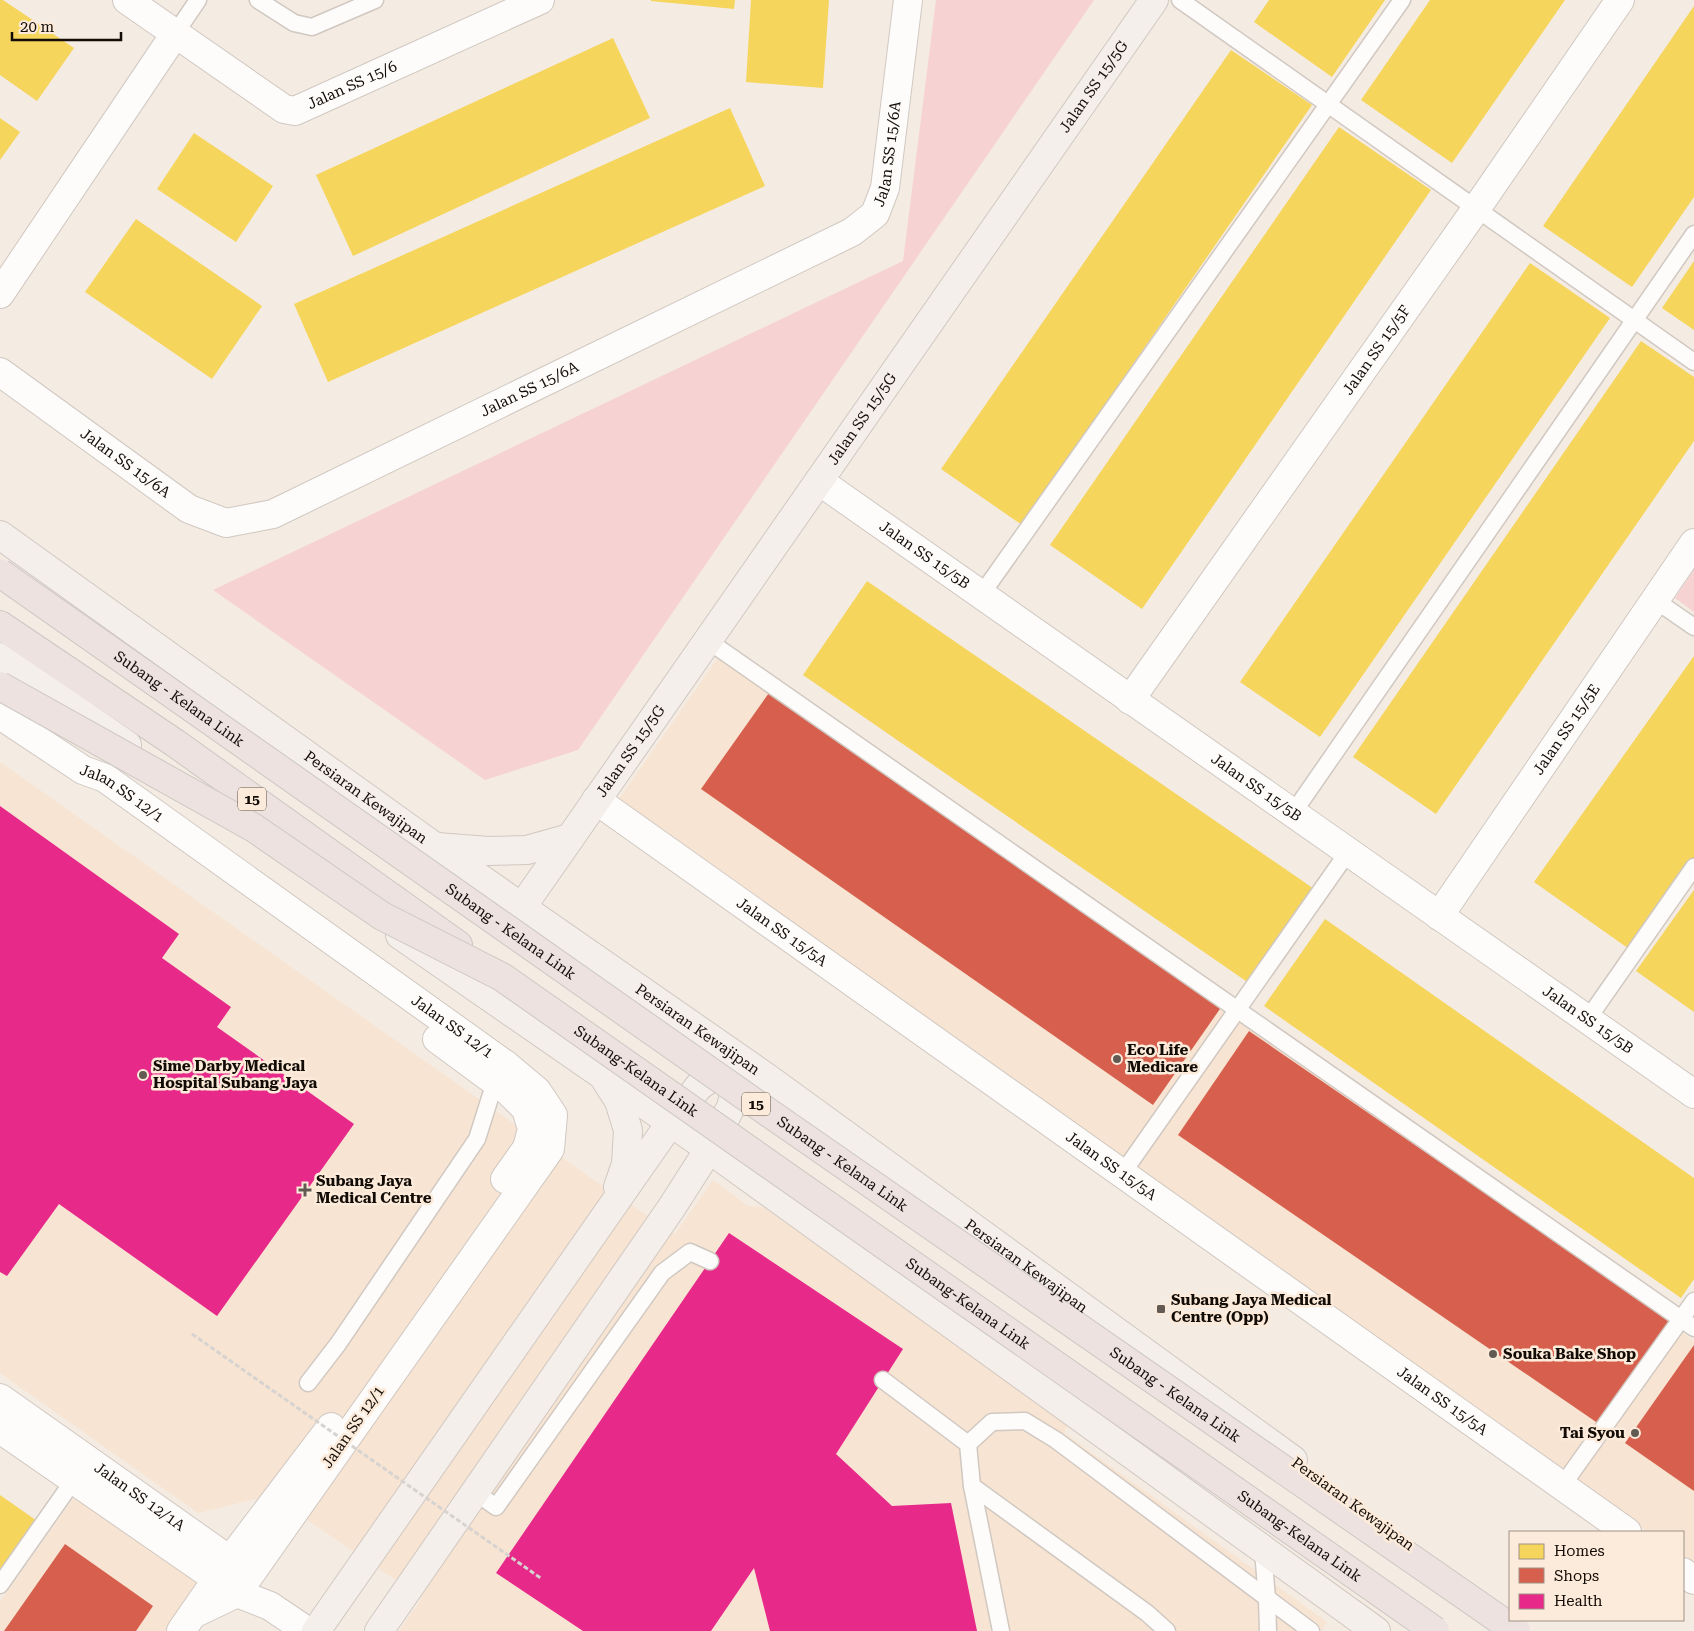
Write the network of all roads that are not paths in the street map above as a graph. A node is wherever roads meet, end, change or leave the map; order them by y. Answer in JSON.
{"nodes":[{"id":1,"x":127,"y":0,"type":"edge"},
{"id":2,"x":198,"y":0,"type":"edge"},
{"id":3,"x":258,"y":0,"type":"edge"},
{"id":4,"x":375,"y":0,"type":"edge"},
{"id":5,"x":540,"y":0,"type":"edge"},
{"id":6,"x":908,"y":0,"type":"edge"},
{"id":7,"x":1154,"y":0,"type":"edge"},
{"id":8,"x":1180,"y":0,"type":"edge"},
{"id":9,"x":1402,"y":0,"type":"edge"},
{"id":10,"x":1620,"y":0,"type":"edge"},
{"id":11,"x":175,"y":34,"type":"junction"},
{"id":12,"x":1329,"y":105,"type":"junction"},
{"id":13,"x":1476,"y":209,"type":"junction"},
{"id":14,"x":1694,"y":234,"type":"edge"},
{"id":15,"x":0,"y":294,"type":"edge"},
{"id":16,"x":1635,"y":321,"type":"junction"},
{"id":17,"x":1694,"y":362,"type":"edge"},
{"id":18,"x":0,"y":372,"type":"edge"},
{"id":19,"x":819,"y":481,"type":"junction"},
{"id":20,"x":0,"y":535,"type":"edge"},
{"id":21,"x":1694,"y":543,"type":"edge"},
{"id":22,"x":0,"y":573,"type":"edge"},
{"id":23,"x":981,"y":595,"type":"junction"},
{"id":24,"x":1655,"y":600,"type":"junction"},
{"id":25,"x":0,"y":625,"type":"edge"},
{"id":26,"x":1694,"y":627,"type":"edge"},
{"id":27,"x":707,"y":640,"type":"junction"},
{"id":28,"x":0,"y":657,"type":"edge"},
{"id":29,"x":0,"y":686,"type":"edge"},
{"id":30,"x":1130,"y":700,"type":"junction"},
{"id":31,"x":0,"y":715,"type":"edge"},
{"id":32,"x":353,"y":787,"type":"junction"},
{"id":33,"x":596,"y":800,"type":"junction"},
{"id":34,"x":1293,"y":814,"type":"junction"},
{"id":35,"x":570,"y":838,"type":"junction"},
{"id":36,"x":435,"y":846,"type":"junction"},
{"id":37,"x":1348,"y":852,"type":"junction"},
{"id":38,"x":1694,"y":867,"type":"edge"},
{"id":39,"x":522,"y":907,"type":"junction"},
{"id":40,"x":1439,"y":916,"type":"junction"},
{"id":41,"x":502,"y":977,"type":"junction"},
{"id":42,"x":1237,"y":1010,"type":"junction"},
{"id":43,"x":1588,"y":1020,"type":"junction"},
{"id":44,"x":727,"y":1073,"type":"junction"},
{"id":45,"x":500,"y":1074,"type":"junction"},
{"id":46,"x":601,"y":1074,"type":"junction"},
{"id":47,"x":766,"y":1077,"type":"junction"},
{"id":48,"x":1694,"y":1094,"type":"edge"},
{"id":49,"x":671,"y":1122,"type":"junction"},
{"id":50,"x":709,"y":1148,"type":"junction"},
{"id":51,"x":1122,"y":1174,"type":"junction"},
{"id":52,"x":611,"y":1207,"type":"junction"},
{"id":53,"x":710,"y":1261,"type":"dead end"},
{"id":54,"x":1694,"y":1300,"type":"edge"},
{"id":55,"x":1687,"y":1324,"type":"edge"},
{"id":56,"x":884,"y":1380,"type":"dead end"},
{"id":57,"x":308,"y":1383,"type":"dead end"},
{"id":58,"x":0,"y":1398,"type":"edge"},
{"id":59,"x":0,"y":1430,"type":"edge"},
{"id":60,"x":968,"y":1444,"type":"junction"},
{"id":61,"x":81,"y":1470,"type":"junction"},
{"id":62,"x":972,"y":1486,"type":"junction"},
{"id":63,"x":1562,"y":1486,"type":"junction"},
{"id":64,"x":475,"y":1492,"type":"junction"},
{"id":65,"x":1626,"y":1531,"type":"edge"},
{"id":66,"x":1263,"y":1550,"type":"junction"},
{"id":67,"x":233,"y":1577,"type":"junction"},
{"id":68,"x":0,"y":1585,"type":"edge"},
{"id":69,"x":1267,"y":1599,"type":"junction"},
{"id":70,"x":1509,"y":1618,"type":"edge"},
{"id":71,"x":1514,"y":1621,"type":"edge"},
{"id":72,"x":187,"y":1623,"type":"edge"},
{"id":73,"x":306,"y":1631,"type":"edge"},
{"id":74,"x":316,"y":1631,"type":"edge"},
{"id":75,"x":379,"y":1631,"type":"edge"},
{"id":76,"x":1001,"y":1631,"type":"edge"},
{"id":77,"x":1167,"y":1631,"type":"edge"},
{"id":78,"x":1268,"y":1631,"type":"edge"},
{"id":79,"x":1311,"y":1631,"type":"edge"},
{"id":80,"x":1376,"y":1631,"type":"edge"},
{"id":81,"x":1434,"y":1631,"type":"edge"},
{"id":82,"x":1516,"y":1631,"type":"edge"},
{"id":83,"x":1527,"y":1631,"type":"edge"}],
"edges":[{"from":1,"to":11,"type":"street","name":"Jalan SS 15/6"},
{"from":2,"to":11,"type":"lane"},
{"from":3,"to":4,"type":"lane"},
{"from":5,"to":11,"type":"street","name":"Jalan SS 15/6"},
{"from":6,"to":18,"type":"street","name":"Jalan SS 15/6A"},
{"from":7,"to":19,"type":"main road","name":"Jalan SS 15/5G"},
{"from":8,"to":12,"type":"lane"},
{"from":9,"to":12,"type":"lane"},
{"from":10,"to":13,"type":"street","name":"Jalan SS 15/5F"},
{"from":11,"to":15,"type":"street"},
{"from":12,"to":13,"type":"lane"},
{"from":12,"to":23,"type":"lane"},
{"from":13,"to":16,"type":"lane"},
{"from":13,"to":30,"type":"street","name":"Jalan SS 15/5F"},
{"from":14,"to":16,"type":"lane"},
{"from":16,"to":17,"type":"lane"},
{"from":16,"to":34,"type":"lane"},
{"from":19,"to":23,"type":"street","name":"Jalan SS 15/5B"},
{"from":19,"to":27,"type":"main road","name":"Jalan SS 15/5G"},
{"from":20,"to":32,"type":"main road","name":"Persiaran Kewajipan"},
{"from":21,"to":24,"type":"street","name":"Jalan SS 15/5E"},
{"from":22,"to":82,"type":"main road","name":"Subang - Kelana Link","number":"15","bridge":true},
{"from":23,"to":30,"type":"street","name":"Jalan SS 15/5B"},
{"from":24,"to":26,"type":"lane"},
{"from":24,"to":40,"type":"street","name":"Jalan SS 15/5E"},
{"from":25,"to":41,"type":"main road","number":"15","bridge":true},
{"from":27,"to":33,"type":"main road","name":"Jalan SS 15/5G"},
{"from":27,"to":42,"type":"lane"},
{"from":28,"to":46,"type":"main road"},
{"from":29,"to":41,"type":"main road","bridge":true},
{"from":30,"to":34,"type":"street","name":"Jalan SS 15/5B"},
{"from":31,"to":45,"type":"street","name":"Jalan SS 12/1"},
{"from":32,"to":36,"type":"main road","name":"Persiaran Kewajipan"},
{"from":32,"to":44,"type":"main road"},
{"from":33,"to":35,"type":"main road","name":"Jalan SS 15/5G"},
{"from":33,"to":51,"type":"street","name":"Jalan SS 15/5A"},
{"from":34,"to":37,"type":"street","name":"Jalan SS 15/5B"},
{"from":35,"to":36,"type":"main road"},
{"from":35,"to":39,"type":"main road","name":"Jalan SS 15/5G"},
{"from":36,"to":39,"type":"main road","name":"Persiaran Kewajipan"},
{"from":37,"to":40,"type":"street","name":"Jalan SS 15/5B"},
{"from":37,"to":42,"type":"lane"},
{"from":38,"to":43,"type":"lane"},
{"from":39,"to":47,"type":"main road","name":"Persiaran Kewajipan"},
{"from":40,"to":43,"type":"street","name":"Jalan SS 15/5B"},
{"from":41,"to":81,"type":"main road","name":"Subang-Kelana Link","number":"15","bridge":true},
{"from":42,"to":51,"type":"lane"},
{"from":42,"to":55,"type":"lane"},
{"from":43,"to":48,"type":"street","name":"Jalan SS 15/5B"},
{"from":44,"to":47,"type":"main road"},
{"from":44,"to":49,"type":"main road"},
{"from":44,"to":50,"type":"main road"},
{"from":45,"to":57,"type":"lane"},
{"from":45,"to":67,"type":"street","name":"Jalan SS 12/1"},
{"from":46,"to":49,"type":"main road"},
{"from":46,"to":52,"type":"main road"},
{"from":47,"to":70,"type":"main road","name":"Persiaran Kewajipan"},
{"from":49,"to":50,"type":"main road"},
{"from":49,"to":52,"type":"main road"},
{"from":50,"to":64,"type":"main road"},
{"from":50,"to":66,"type":"main road"},
{"from":51,"to":63,"type":"street","name":"Jalan SS 15/5A"},
{"from":52,"to":74,"type":"main road"},
{"from":53,"to":64,"type":"lane"},
{"from":54,"to":55,"type":"lane"},
{"from":55,"to":63,"type":"lane"},
{"from":56,"to":60,"type":"lane"},
{"from":58,"to":61,"type":"street","name":"Jalan SS 12/1A"},
{"from":59,"to":61,"type":"street","name":"Jalan SS 12/1A"},
{"from":60,"to":62,"type":"lane"},
{"from":60,"to":69,"type":"lane"},
{"from":61,"to":67,"type":"street","name":"Jalan SS 12/1A"},
{"from":61,"to":68,"type":"lane"},
{"from":62,"to":76,"type":"lane"},
{"from":62,"to":77,"type":"lane"},
{"from":63,"to":65,"type":"street","name":"Jalan SS 15/5A"},
{"from":64,"to":75,"type":"main road"},
{"from":66,"to":69,"type":"lane"},
{"from":66,"to":80,"type":"main road"},
{"from":67,"to":72,"type":"street"},
{"from":67,"to":73,"type":"street","name":"Jalan SS 12/1A"},
{"from":69,"to":78,"type":"lane"},
{"from":69,"to":79,"type":"lane"},
{"from":71,"to":83,"type":"main road","name":"Persiaran Kewajipan"}]}
